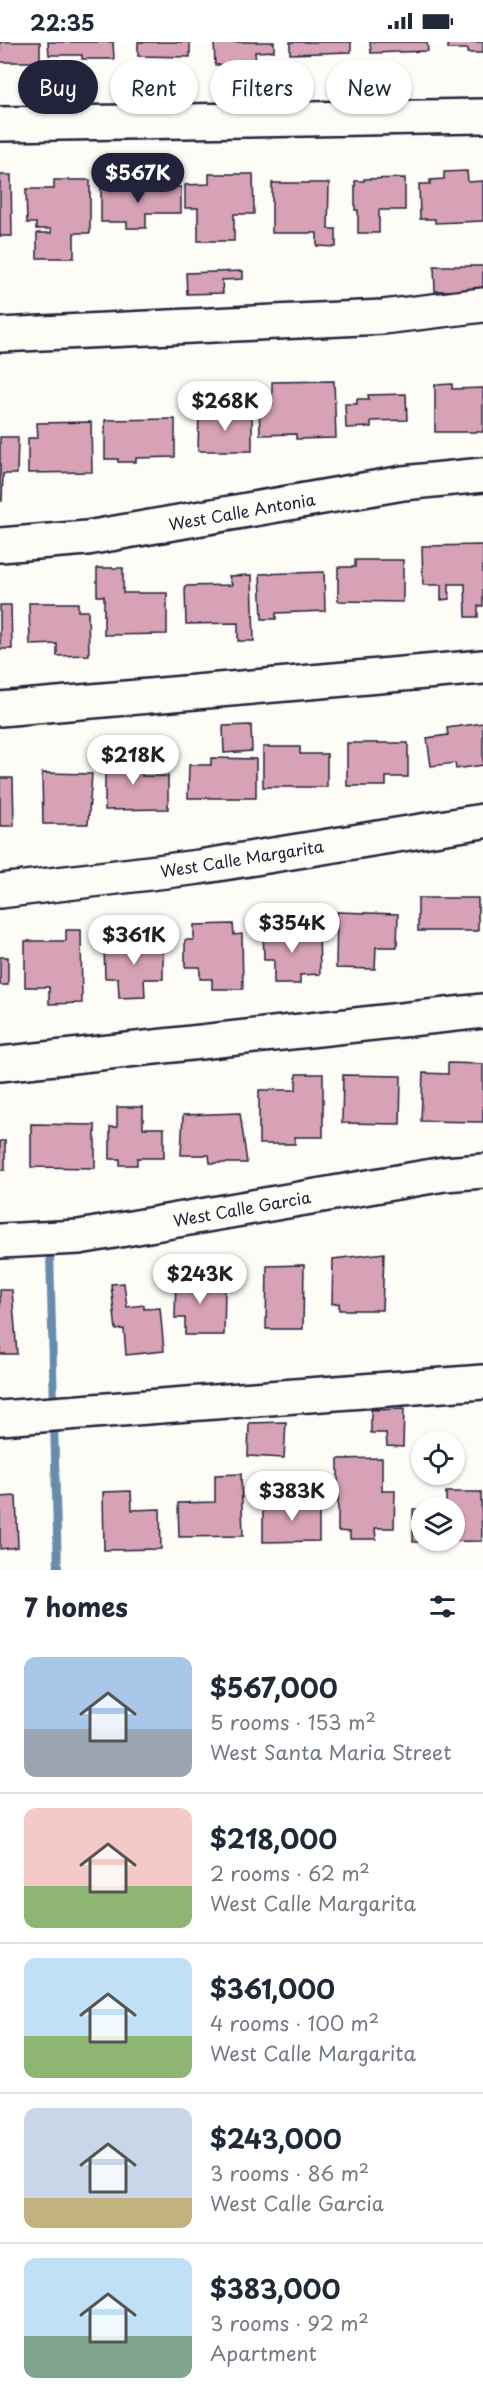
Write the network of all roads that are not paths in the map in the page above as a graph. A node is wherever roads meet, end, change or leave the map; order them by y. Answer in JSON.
{"nodes":[{"id":1,"x":483,"y":116,"type":"edge"},
{"id":2,"x":0,"y":124,"type":"edge"},
{"id":3,"x":483,"y":305,"type":"edge"},
{"id":4,"x":0,"y":335,"type":"edge"},
{"id":5,"x":483,"y":475,"type":"edge"},
{"id":6,"x":0,"y":545,"type":"edge"},
{"id":7,"x":483,"y":667,"type":"edge"},
{"id":8,"x":0,"y":709,"type":"edge"},
{"id":9,"x":483,"y":821,"type":"edge"},
{"id":10,"x":0,"y":891,"type":"edge"},
{"id":11,"x":483,"y":1011,"type":"edge"},
{"id":12,"x":0,"y":1064,"type":"edge"},
{"id":13,"x":483,"y":1171,"type":"edge"},
{"id":14,"x":0,"y":1241,"type":"edge"},
{"id":15,"x":483,"y":1382,"type":"edge"},
{"id":16,"x":0,"y":1418,"type":"edge"}],
"edges":[{"from":1,"to":2,"type":"street"},
{"from":3,"to":4,"type":"street"},
{"from":5,"to":6,"type":"street","name":"West Calle Antonia"},
{"from":7,"to":8,"type":"street"},
{"from":9,"to":10,"type":"street","name":"West Calle Margarita"},
{"from":11,"to":12,"type":"street"},
{"from":13,"to":14,"type":"street","name":"West Calle Garcia"},
{"from":15,"to":16,"type":"street"}]}
